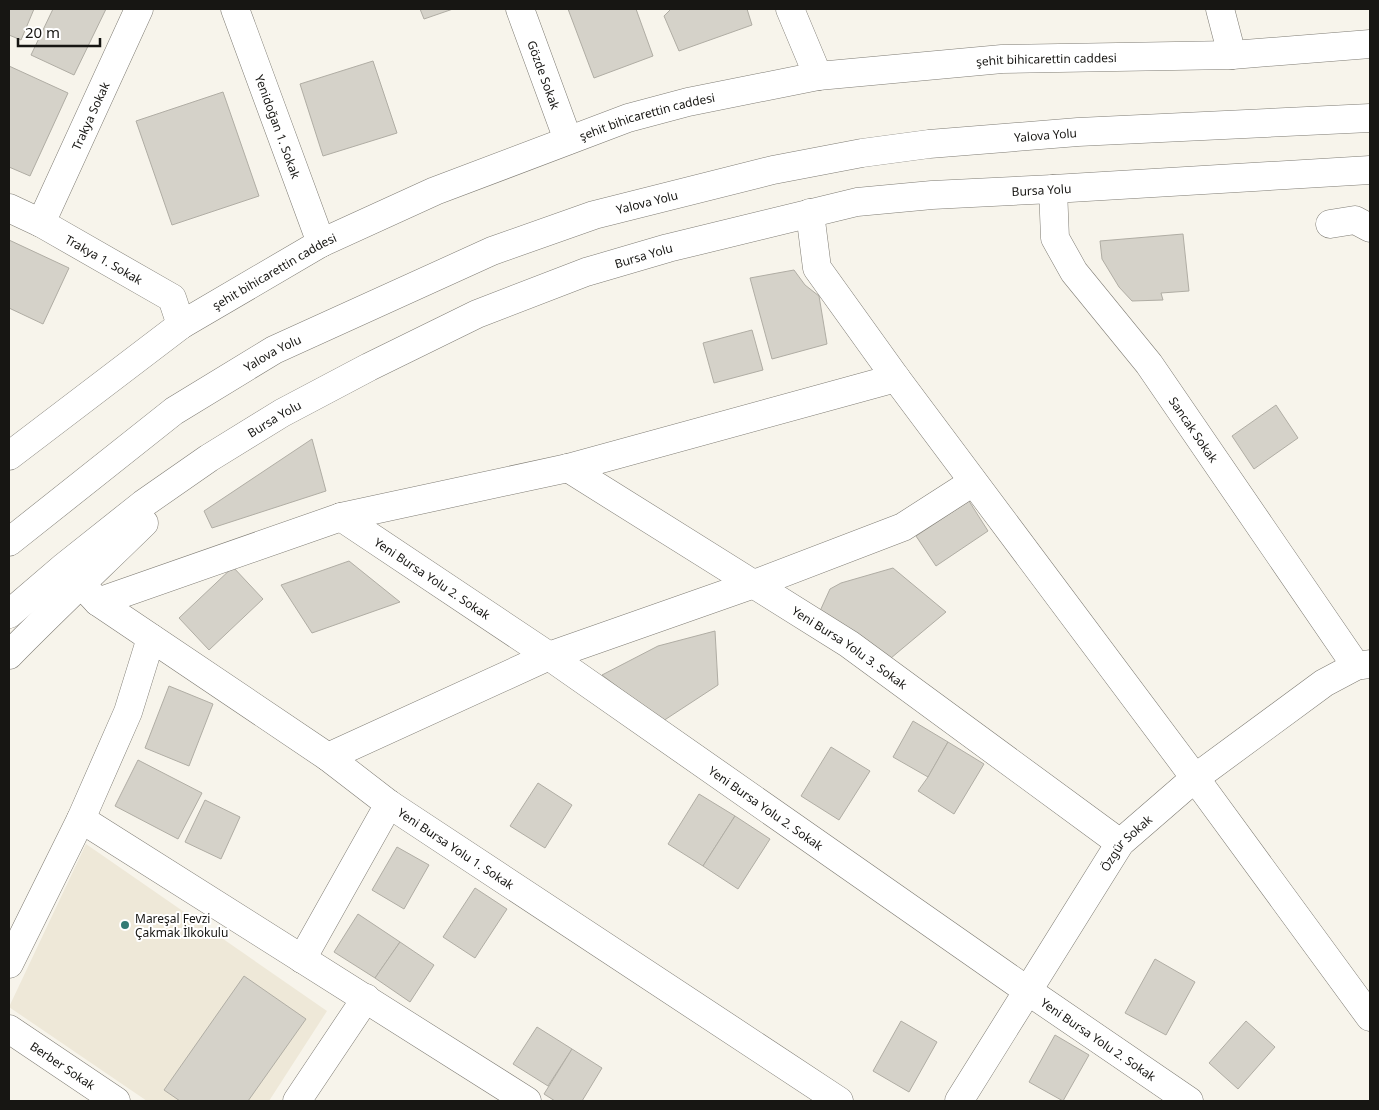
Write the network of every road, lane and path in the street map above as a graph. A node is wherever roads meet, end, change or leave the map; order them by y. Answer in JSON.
{"nodes":[{"id":1,"x":138,"y":9,"type":"edge"},
{"id":2,"x":235,"y":9,"type":"edge"},
{"id":3,"x":520,"y":9,"type":"edge"},
{"id":4,"x":790,"y":9,"type":"edge"},
{"id":5,"x":1220,"y":9,"type":"edge"},
{"id":6,"x":1370,"y":44,"type":"edge"},
{"id":7,"x":1232,"y":54,"type":"junction"},
{"id":8,"x":818,"y":76,"type":"junction"},
{"id":9,"x":1370,"y":118,"type":"edge"},
{"id":10,"x":568,"y":140,"type":"junction"},
{"id":11,"x":1370,"y":170,"type":"edge"},
{"id":12,"x":1053,"y":189,"type":"junction"},
{"id":13,"x":9,"y":208,"type":"edge"},
{"id":14,"x":810,"y":213,"type":"junction"},
{"id":15,"x":41,"y":223,"type":"junction"},
{"id":16,"x":1330,"y":224,"type":"dead end"},
{"id":17,"x":1370,"y":228,"type":"edge"},
{"id":18,"x":321,"y":243,"type":"junction"},
{"id":19,"x":181,"y":325,"type":"junction"},
{"id":20,"x":896,"y":378,"type":"junction"},
{"id":21,"x":9,"y":456,"type":"edge"},
{"id":22,"x":209,"y":458,"type":"junction"},
{"id":23,"x":568,"y":468,"type":"junction"},
{"id":24,"x":973,"y":482,"type":"junction"},
{"id":25,"x":68,"y":494,"type":"junction"},
{"id":26,"x":9,"y":517,"type":"edge"},
{"id":27,"x":341,"y":517,"type":"junction"},
{"id":28,"x":9,"y":542,"type":"edge"},
{"id":29,"x":754,"y":584,"type":"junction"},
{"id":30,"x":90,"y":593,"type":"junction"},
{"id":31,"x":9,"y":614,"type":"edge"},
{"id":32,"x":151,"y":638,"type":"junction"},
{"id":33,"x":9,"y":656,"type":"edge"},
{"id":34,"x":549,"y":656,"type":"junction"},
{"id":35,"x":1363,"y":665,"type":"edge"},
{"id":36,"x":328,"y":757,"type":"junction"},
{"id":37,"x":1195,"y":778,"type":"junction"},
{"id":38,"x":389,"y":804,"type":"junction"},
{"id":39,"x":81,"y":819,"type":"junction"},
{"id":40,"x":1120,"y":843,"type":"junction"},
{"id":41,"x":302,"y":959,"type":"junction"},
{"id":42,"x":9,"y":964,"type":"edge"},
{"id":43,"x":1028,"y":991,"type":"junction"},
{"id":44,"x":366,"y":998,"type":"junction"},
{"id":45,"x":1370,"y":1017,"type":"edge"},
{"id":46,"x":9,"y":1029,"type":"edge"},
{"id":47,"x":306,"y":1098,"type":"edge"},
{"id":48,"x":116,"y":1101,"type":"edge"},
{"id":49,"x":527,"y":1101,"type":"edge"},
{"id":50,"x":838,"y":1101,"type":"edge"},
{"id":51,"x":959,"y":1101,"type":"edge"},
{"id":52,"x":1189,"y":1101,"type":"edge"}],
"edges":[{"from":1,"to":15,"type":"main road","name":"Trakya Sokak"},
{"from":2,"to":18,"type":"main road","name":"Yenidoğan 1. Sokak"},
{"from":3,"to":10,"type":"main road","name":"Gözde Sokak"},
{"from":4,"to":8,"type":"main road"},
{"from":5,"to":7,"type":"main road"},
{"from":6,"to":7,"type":"main road","name":"şehit bihicarettin caddesi"},
{"from":7,"to":8,"type":"main road","name":"şehit bihicarettin caddesi"},
{"from":8,"to":10,"type":"main road","name":"şehit bihicarettin caddesi"},
{"from":9,"to":25,"type":"main road","name":"Yalova Yolu"},
{"from":10,"to":18,"type":"main road","name":"şehit bihicarettin caddesi"},
{"from":11,"to":12,"type":"main road","name":"Bursa Yolu"},
{"from":12,"to":14,"type":"main road","name":"Bursa Yolu"},
{"from":12,"to":35,"type":"main road","name":"Sancak Sokak"},
{"from":13,"to":15,"type":"main road","name":"Trakya 1. Sokak"},
{"from":14,"to":20,"type":"main road"},
{"from":14,"to":22,"type":"main road","name":"Bursa Yolu"},
{"from":15,"to":19,"type":"main road","name":"Trakya 1. Sokak"},
{"from":16,"to":17,"type":"main road"},
{"from":18,"to":19,"type":"main road","name":"şehit bihicarettin caddesi"},
{"from":19,"to":21,"type":"main road","name":"şehit bihicarettin caddesi"},
{"from":20,"to":23,"type":"main road"},
{"from":20,"to":24,"type":"main road"},
{"from":22,"to":30,"type":"main road"},
{"from":22,"to":31,"type":"main road","name":"Bursa Yolu"},
{"from":23,"to":27,"type":"main road"},
{"from":23,"to":29,"type":"main road","name":"Yeni Bursa Yolu 3. Sokak"},
{"from":24,"to":29,"type":"main road"},
{"from":24,"to":37,"type":"main road"},
{"from":25,"to":26,"type":"main road"},
{"from":25,"to":28,"type":"main road","name":"Yalova Yolu"},
{"from":27,"to":30,"type":"main road"},
{"from":27,"to":34,"type":"main road","name":"Yeni Bursa Yolu 2. Sokak"},
{"from":29,"to":34,"type":"main road"},
{"from":29,"to":40,"type":"main road","name":"Yeni Bursa Yolu 3. Sokak"},
{"from":30,"to":32,"type":"main road","name":"Yeni Bursa Yolu 1. Sokak"},
{"from":30,"to":33,"type":"main road"},
{"from":32,"to":36,"type":"main road","name":"Yeni Bursa Yolu 1. Sokak"},
{"from":32,"to":39,"type":"main road"},
{"from":34,"to":36,"type":"main road"},
{"from":34,"to":43,"type":"main road","name":"Yeni Bursa Yolu 2. Sokak"},
{"from":35,"to":37,"type":"main road","name":"Özgür Sokak"},
{"from":36,"to":38,"type":"main road","name":"Yeni Bursa Yolu 1. Sokak"},
{"from":37,"to":40,"type":"main road","name":"Özgür Sokak"},
{"from":37,"to":45,"type":"main road"},
{"from":38,"to":41,"type":"main road"},
{"from":38,"to":50,"type":"main road","name":"Yeni Bursa Yolu 1. Sokak"},
{"from":39,"to":41,"type":"main road"},
{"from":39,"to":42,"type":"main road"},
{"from":40,"to":43,"type":"main road","name":"Özgür Sokak"},
{"from":41,"to":44,"type":"main road"},
{"from":43,"to":51,"type":"main road","name":"Özgür Sokak"},
{"from":43,"to":52,"type":"main road","name":"Yeni Bursa Yolu 2. Sokak"},
{"from":44,"to":47,"type":"main road"},
{"from":44,"to":49,"type":"main road"},
{"from":46,"to":48,"type":"main road","name":"Berber Sokak"}]}
